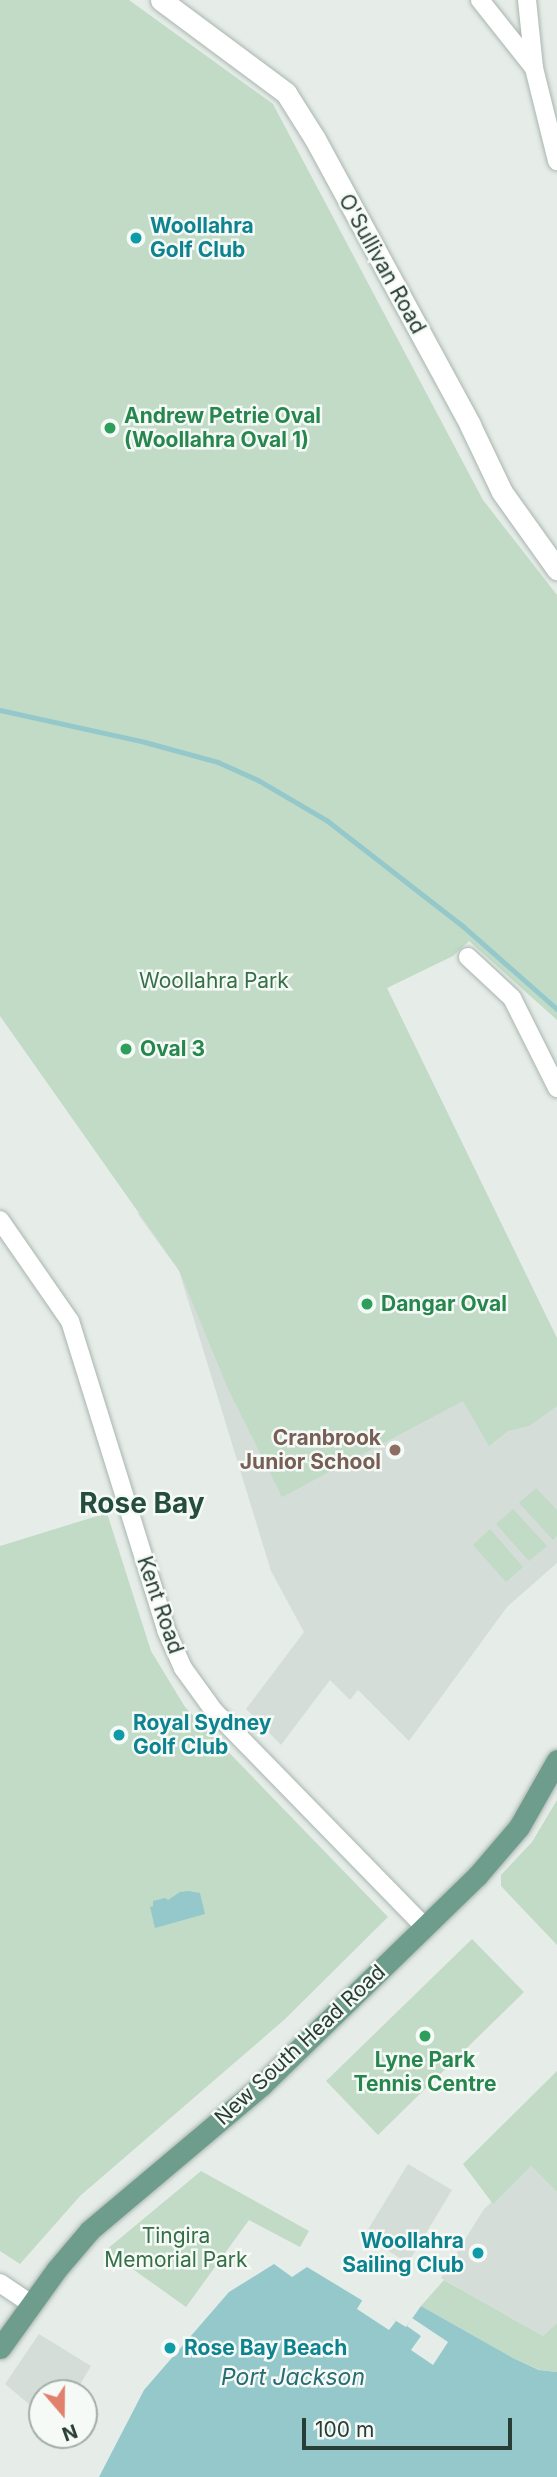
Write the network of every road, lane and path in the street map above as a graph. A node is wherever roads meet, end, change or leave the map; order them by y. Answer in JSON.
{"nodes":[{"id":1,"x":161,"y":0,"type":"edge"},
{"id":2,"x":480,"y":0,"type":"edge"},
{"id":3,"x":527,"y":0,"type":"edge"},
{"id":4,"x":534,"y":68,"type":"junction"},
{"id":5,"x":557,"y":160,"type":"edge"},
{"id":6,"x":557,"y":569,"type":"edge"},
{"id":7,"x":468,"y":957,"type":"dead end"},
{"id":8,"x":557,"y":1088,"type":"edge"},
{"id":9,"x":0,"y":1220,"type":"edge"},
{"id":10,"x":557,"y":1760,"type":"edge"},
{"id":11,"x":424,"y":1926,"type":"junction"},
{"id":12,"x":0,"y":2283,"type":"edge"},
{"id":13,"x":31,"y":2304,"type":"junction"},
{"id":14,"x":0,"y":2348,"type":"edge"}],
"edges":[{"from":1,"to":6,"type":"main road","name":"O'Sullivan Road"},
{"from":2,"to":4,"type":"street"},
{"from":3,"to":4,"type":"street"},
{"from":4,"to":5,"type":"street"},
{"from":7,"to":8,"type":"street"},
{"from":9,"to":11,"type":"street","name":"Kent Road"},
{"from":10,"to":11,"type":"main road","name":"New South Head Road"},
{"from":11,"to":13,"type":"main road","name":"New South Head Road"},
{"from":12,"to":13,"type":"street"},
{"from":13,"to":14,"type":"main road","name":"New South Head Road"}]}
